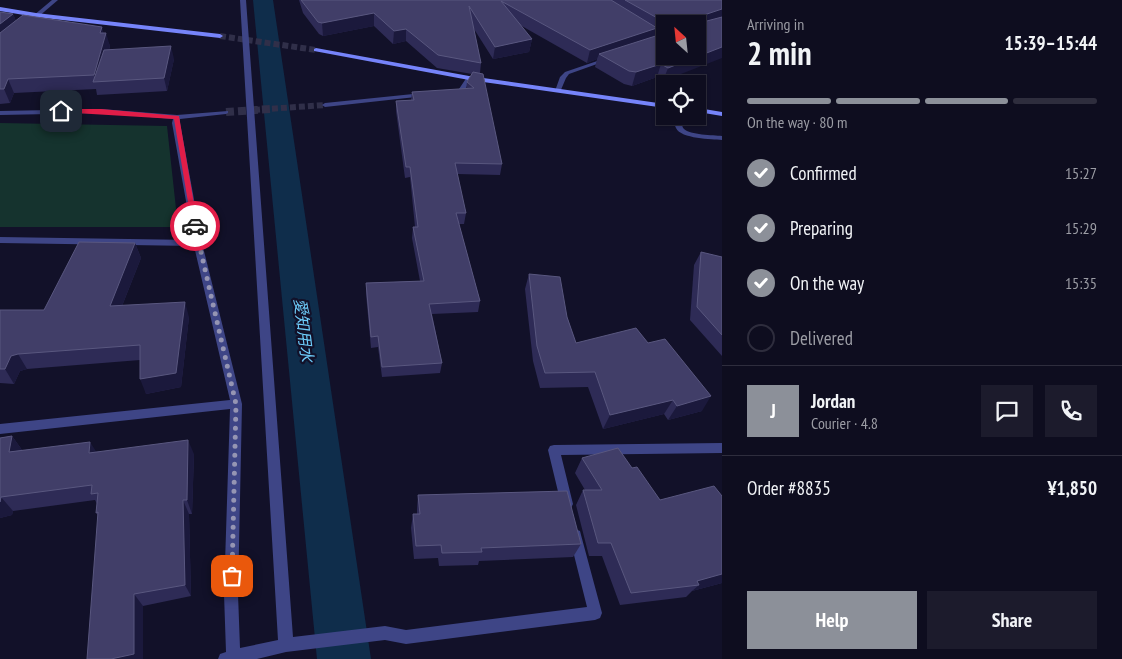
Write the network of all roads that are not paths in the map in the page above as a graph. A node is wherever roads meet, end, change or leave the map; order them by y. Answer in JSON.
{"nodes":[{"id":1,"x":55,"y":0,"type":"edge"},
{"id":2,"x":243,"y":0,"type":"edge"},
{"id":3,"x":0,"y":9,"type":"edge"},
{"id":4,"x":36,"y":15,"type":"junction"},
{"id":5,"x":22,"y":28,"type":"edge"},
{"id":6,"x":220,"y":36,"type":"tunnel mouth"},
{"id":7,"x":316,"y":50,"type":"tunnel mouth"},
{"id":8,"x":615,"y":57,"type":"edge"},
{"id":9,"x":469,"y":78,"type":"junction"},
{"id":10,"x":558,"y":91,"type":"junction"},
{"id":11,"x":433,"y":94,"type":"edge"},
{"id":12,"x":442,"y":94,"type":"edge"},
{"id":13,"x":325,"y":105,"type":"tunnel mouth"},
{"id":14,"x":656,"y":105,"type":"edge"},
{"id":15,"x":706,"y":111,"type":"edge"},
{"id":16,"x":226,"y":112,"type":"tunnel mouth"},
{"id":17,"x":0,"y":113,"type":"edge"},
{"id":18,"x":722,"y":114,"type":"edge"},
{"id":19,"x":177,"y":117,"type":"junction"},
{"id":20,"x":678,"y":125,"type":"edge"},
{"id":21,"x":722,"y":138,"type":"edge"},
{"id":22,"x":0,"y":240,"type":"edge"},
{"id":23,"x":198,"y":243,"type":"junction"},
{"id":24,"x":236,"y":404,"type":"junction"},
{"id":25,"x":0,"y":429,"type":"edge"},
{"id":26,"x":722,"y":448,"type":"edge"},
{"id":27,"x":286,"y":645,"type":"junction"},
{"id":28,"x":229,"y":658,"type":"edge"}],
"edges":[{"from":1,"to":4,"type":"street"},
{"from":2,"to":27,"type":"street"},
{"from":3,"to":4,"type":"street"},
{"from":4,"to":5,"type":"street"},
{"from":4,"to":6,"type":"street"},
{"from":7,"to":9,"type":"street"},
{"from":8,"to":10,"type":"street"},
{"from":9,"to":10,"type":"street"},
{"from":9,"to":12,"type":"street"},
{"from":10,"to":14,"type":"street"},
{"from":11,"to":13,"type":"street"},
{"from":15,"to":18,"type":"street"},
{"from":16,"to":19,"type":"street"},
{"from":17,"to":19,"type":"street"},
{"from":19,"to":23,"type":"street"},
{"from":20,"to":21,"type":"street"},
{"from":22,"to":23,"type":"street"},
{"from":23,"to":24,"type":"street"},
{"from":24,"to":25,"type":"street"},
{"from":24,"to":28,"type":"street"},
{"from":26,"to":27,"type":"street"},
{"from":27,"to":28,"type":"street"}]}
